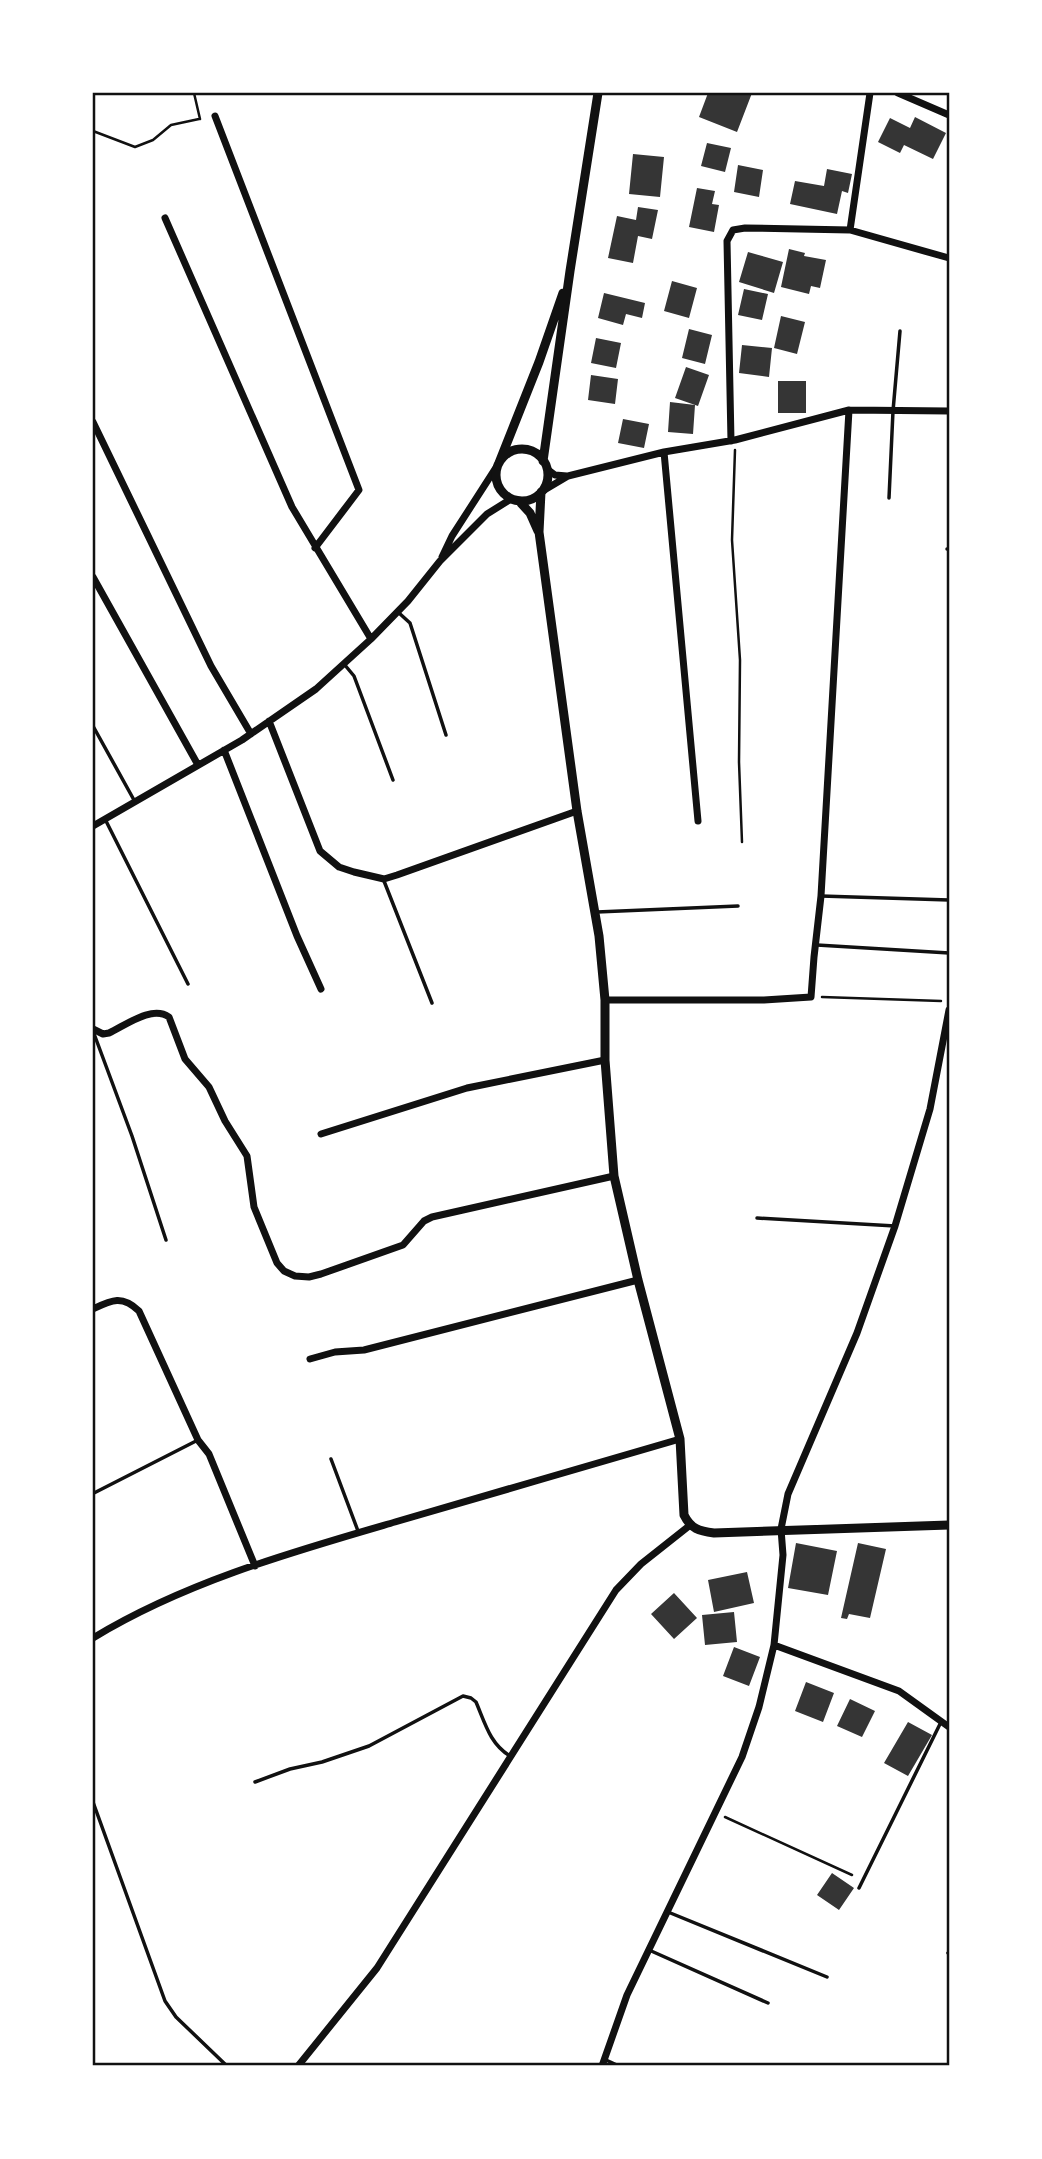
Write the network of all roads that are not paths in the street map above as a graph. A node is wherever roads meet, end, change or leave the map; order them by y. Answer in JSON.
{"nodes":[{"id":1,"x":598,"y":93,"type":"edge"},
{"id":2,"x":870,"y":93,"type":"edge"},
{"id":3,"x":898,"y":93,"type":"edge"},
{"id":4,"x":949,"y":115,"type":"edge"},
{"id":5,"x":215,"y":116,"type":"road end"},
{"id":6,"x":165,"y":218,"type":"dead end"},
{"id":7,"x":850,"y":230,"type":"junction"},
{"id":8,"x":949,"y":258,"type":"edge"},
{"id":9,"x":570,"y":271,"type":"junction"},
{"id":10,"x":900,"y":331,"type":"dead end"},
{"id":11,"x":849,"y":410,"type":"junction"},
{"id":12,"x":892,"y":411,"type":"junction"},
{"id":13,"x":949,"y":411,"type":"edge"},
{"id":14,"x":93,"y":422,"type":"edge"},
{"id":15,"x":733,"y":440,"type":"junction"},
{"id":16,"x":664,"y":452,"type":"junction"},
{"id":17,"x":499,"y":463,"type":"junction"},
{"id":18,"x":545,"y":465,"type":"junction"},
{"id":19,"x":568,"y":476,"type":"junction"},
{"id":20,"x":541,"y":492,"type":"junction"},
{"id":21,"x":889,"y":498,"type":"dead end"},
{"id":22,"x":515,"y":500,"type":"junction"},
{"id":23,"x":539,"y":532,"type":"junction"},
{"id":24,"x":315,"y":548,"type":"junction"},
{"id":25,"x":440,"y":561,"type":"junction"},
{"id":26,"x":93,"y":577,"type":"edge"},
{"id":27,"x":397,"y":612,"type":"junction"},
{"id":28,"x":371,"y":639,"type":"junction"},
{"id":29,"x":344,"y":664,"type":"junction"},
{"id":30,"x":270,"y":721,"type":"junction"},
{"id":31,"x":93,"y":726,"type":"edge"},
{"id":32,"x":251,"y":734,"type":"junction"},
{"id":33,"x":446,"y":735,"type":"dead end"},
{"id":34,"x":224,"y":750,"type":"junction"},
{"id":35,"x":198,"y":765,"type":"junction"},
{"id":36,"x":393,"y":779,"type":"dead end"},
{"id":37,"x":135,"y":802,"type":"junction"},
{"id":38,"x":577,"y":811,"type":"junction"},
{"id":39,"x":105,"y":819,"type":"junction"},
{"id":40,"x":698,"y":821,"type":"dead end"},
{"id":41,"x":93,"y":826,"type":"edge"},
{"id":42,"x":384,"y":879,"type":"junction"},
{"id":43,"x":821,"y":896,"type":"junction"},
{"id":44,"x":949,"y":900,"type":"edge"},
{"id":45,"x":738,"y":906,"type":"dead end"},
{"id":46,"x":595,"y":912,"type":"junction"},
{"id":47,"x":815,"y":945,"type":"junction"},
{"id":48,"x":949,"y":953,"type":"edge"},
{"id":49,"x":188,"y":984,"type":"dead end"},
{"id":50,"x":321,"y":989,"type":"dead end"},
{"id":51,"x":605,"y":1000,"type":"junction"},
{"id":52,"x":432,"y":1003,"type":"dead end"},
{"id":53,"x":949,"y":1010,"type":"edge"},
{"id":54,"x":93,"y":1029,"type":"edge"},
{"id":55,"x":605,"y":1060,"type":"junction"},
{"id":56,"x":321,"y":1134,"type":"dead end"},
{"id":57,"x":614,"y":1176,"type":"junction"},
{"id":58,"x":757,"y":1217,"type":"dead end"},
{"id":59,"x":895,"y":1226,"type":"junction"},
{"id":60,"x":166,"y":1240,"type":"dead end"},
{"id":61,"x":638,"y":1280,"type":"junction"},
{"id":62,"x":93,"y":1308,"type":"edge"},
{"id":63,"x":310,"y":1359,"type":"dead end"},
{"id":64,"x":680,"y":1439,"type":"junction"},
{"id":65,"x":198,"y":1440,"type":"junction"},
{"id":66,"x":331,"y":1459,"type":"dead end"},
{"id":67,"x":94,"y":1493,"type":"edge"},
{"id":68,"x":689,"y":1525,"type":"junction"},
{"id":69,"x":949,"y":1525,"type":"edge"},
{"id":70,"x":781,"y":1529,"type":"junction"},
{"id":71,"x":359,"y":1533,"type":"junction"},
{"id":72,"x":255,"y":1566,"type":"junction"},
{"id":73,"x":93,"y":1638,"type":"edge"},
{"id":74,"x":774,"y":1645,"type":"junction"},
{"id":75,"x":941,"y":1722,"type":"junction"},
{"id":76,"x":949,"y":1727,"type":"edge"},
{"id":77,"x":510,"y":1756,"type":"junction"},
{"id":78,"x":255,"y":1782,"type":"dead end"},
{"id":79,"x":93,"y":1802,"type":"edge"},
{"id":80,"x":859,"y":1888,"type":"dead end"},
{"id":81,"x":668,"y":1912,"type":"junction"},
{"id":82,"x":649,"y":1950,"type":"junction"},
{"id":83,"x":827,"y":1977,"type":"dead end"},
{"id":84,"x":768,"y":2003,"type":"dead end"},
{"id":85,"x":603,"y":2063,"type":"edge"},
{"id":86,"x":227,"y":2066,"type":"edge"},
{"id":87,"x":298,"y":2066,"type":"edge"},
{"id":88,"x":619,"y":2066,"type":"edge"}],
"edges":[{"from":1,"to":9,"type":"street"},
{"from":2,"to":7,"type":"street"},
{"from":3,"to":4,"type":"street"},
{"from":5,"to":24,"type":"street"},
{"from":6,"to":24,"type":"street"},
{"from":7,"to":8,"type":"street"},
{"from":7,"to":15,"type":"street"},
{"from":9,"to":17,"type":"street"},
{"from":9,"to":18,"type":"street"},
{"from":10,"to":12,"type":"lane"},
{"from":11,"to":12,"type":"street"},
{"from":11,"to":15,"type":"street"},
{"from":11,"to":43,"type":"street"},
{"from":12,"to":13,"type":"street"},
{"from":12,"to":21,"type":"lane"},
{"from":14,"to":32,"type":"street"},
{"from":15,"to":16,"type":"street"},
{"from":16,"to":19,"type":"street"},
{"from":16,"to":40,"type":"street"},
{"from":17,"to":18,"type":"street"},
{"from":17,"to":22,"type":"street"},
{"from":17,"to":25,"type":"street"},
{"from":18,"to":19,"type":"street"},
{"from":18,"to":20,"type":"street"},
{"from":19,"to":20,"type":"street"},
{"from":20,"to":22,"type":"street"},
{"from":20,"to":23,"type":"street"},
{"from":22,"to":23,"type":"street"},
{"from":22,"to":25,"type":"street"},
{"from":23,"to":38,"type":"street"},
{"from":24,"to":28,"type":"street"},
{"from":25,"to":27,"type":"street"},
{"from":26,"to":35,"type":"street"},
{"from":27,"to":28,"type":"street"},
{"from":27,"to":33,"type":"lane"},
{"from":28,"to":29,"type":"street"},
{"from":29,"to":30,"type":"street"},
{"from":29,"to":36,"type":"lane"},
{"from":30,"to":32,"type":"street"},
{"from":30,"to":42,"type":"street"},
{"from":31,"to":37,"type":"lane"},
{"from":32,"to":34,"type":"street"},
{"from":34,"to":35,"type":"street"},
{"from":34,"to":50,"type":"street"},
{"from":35,"to":37,"type":"street"},
{"from":37,"to":39,"type":"street"},
{"from":38,"to":42,"type":"street"},
{"from":38,"to":46,"type":"street"},
{"from":39,"to":41,"type":"street"},
{"from":39,"to":49,"type":"lane"},
{"from":42,"to":52,"type":"lane"},
{"from":43,"to":44,"type":"lane"},
{"from":43,"to":47,"type":"street"},
{"from":45,"to":46,"type":"lane"},
{"from":46,"to":51,"type":"street"},
{"from":47,"to":48,"type":"lane"},
{"from":47,"to":51,"type":"street"},
{"from":51,"to":55,"type":"street"},
{"from":53,"to":59,"type":"street"},
{"from":54,"to":57,"type":"street"},
{"from":54,"to":60,"type":"lane"},
{"from":55,"to":56,"type":"street"},
{"from":55,"to":57,"type":"street"},
{"from":57,"to":61,"type":"street"},
{"from":58,"to":59,"type":"lane"},
{"from":59,"to":70,"type":"street"},
{"from":61,"to":63,"type":"street"},
{"from":61,"to":64,"type":"street"},
{"from":62,"to":65,"type":"street"},
{"from":64,"to":68,"type":"street"},
{"from":64,"to":71,"type":"street"},
{"from":65,"to":67,"type":"lane"},
{"from":65,"to":72,"type":"street"},
{"from":66,"to":71,"type":"lane"},
{"from":68,"to":70,"type":"street"},
{"from":68,"to":77,"type":"street"},
{"from":69,"to":70,"type":"street"},
{"from":70,"to":74,"type":"street"},
{"from":71,"to":72,"type":"street"},
{"from":72,"to":73,"type":"street"},
{"from":74,"to":75,"type":"street"},
{"from":74,"to":81,"type":"street"},
{"from":75,"to":76,"type":"street"},
{"from":75,"to":80,"type":"lane"},
{"from":77,"to":78,"type":"lane"},
{"from":77,"to":87,"type":"street"},
{"from":79,"to":86,"type":"lane"},
{"from":81,"to":82,"type":"street"},
{"from":81,"to":83,"type":"lane"},
{"from":82,"to":84,"type":"lane"},
{"from":82,"to":85,"type":"street"},
{"from":85,"to":88,"type":"lane"}]}
